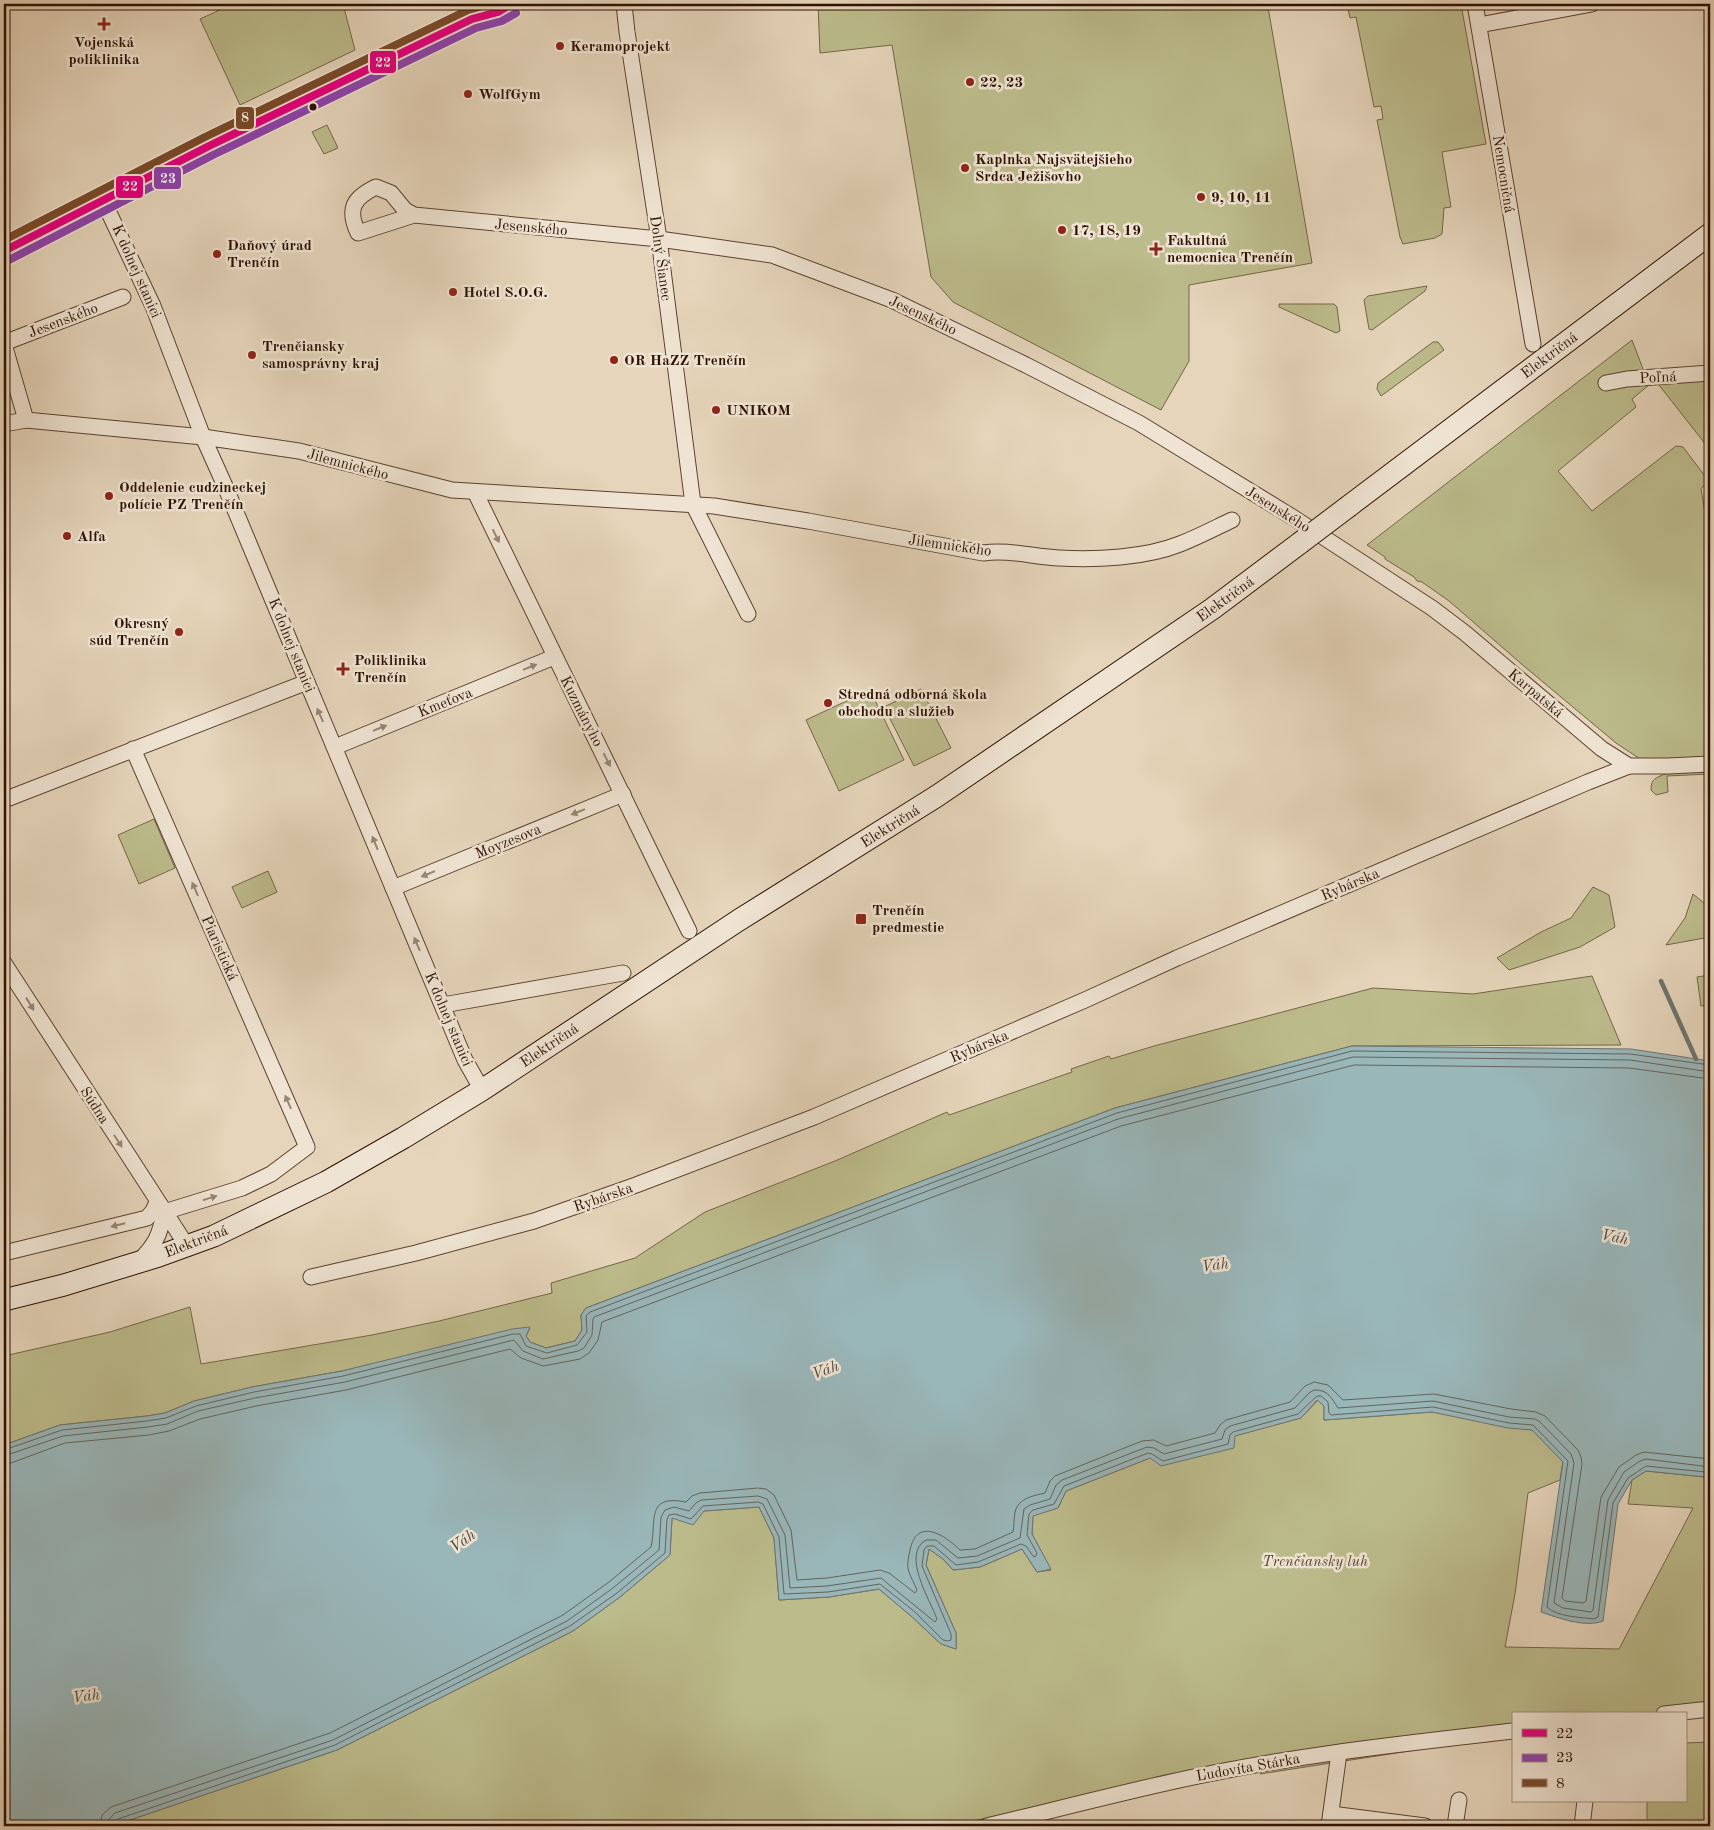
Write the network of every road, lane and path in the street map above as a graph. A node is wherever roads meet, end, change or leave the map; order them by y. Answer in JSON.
{"nodes":[{"id":1,"x":489,"y":4,"type":"edge"},
{"id":2,"x":511,"y":4,"type":"edge"},
{"id":3,"x":1476,"y":4,"type":"edge"},
{"id":4,"x":1592,"y":4,"type":"edge"},
{"id":5,"x":622,"y":7,"type":"edge"},
{"id":6,"x":472,"y":19,"type":"junction"},
{"id":7,"x":1479,"y":25,"type":"junction"},
{"id":8,"x":104,"y":200,"type":"junction"},
{"id":9,"x":414,"y":215,"type":"dead end"},
{"id":10,"x":1710,"y":234,"type":"edge"},
{"id":11,"x":659,"y":239,"type":"junction"},
{"id":12,"x":4,"y":251,"type":"edge"},
{"id":13,"x":123,"y":297,"type":"dead end"},
{"id":14,"x":4,"y":343,"type":"edge"},
{"id":15,"x":1533,"y":344,"type":"dead end"},
{"id":16,"x":1710,"y":374,"type":"edge"},
{"id":17,"x":1606,"y":382,"type":"dead end"},
{"id":18,"x":26,"y":420,"type":"junction"},
{"id":19,"x":4,"y":424,"type":"edge"},
{"id":20,"x":203,"y":437,"type":"junction"},
{"id":21,"x":475,"y":492,"type":"junction"},
{"id":22,"x":693,"y":504,"type":"junction"},
{"id":23,"x":1232,"y":520,"type":"dead end"},
{"id":24,"x":1378,"y":572,"type":"joint"},
{"id":25,"x":748,"y":614,"type":"dead end"},
{"id":26,"x":554,"y":657,"type":"junction"},
{"id":27,"x":306,"y":682,"type":"junction"},
{"id":28,"x":335,"y":747,"type":"junction"},
{"id":29,"x":133,"y":750,"type":"junction"},
{"id":30,"x":1710,"y":764,"type":"edge"},
{"id":31,"x":1630,"y":766,"type":"junction"},
{"id":32,"x":623,"y":794,"type":"junction"},
{"id":33,"x":4,"y":800,"type":"edge"},
{"id":34,"x":394,"y":888,"type":"junction"},
{"id":35,"x":689,"y":930,"type":"dead end"},
{"id":36,"x":4,"y":963,"type":"edge"},
{"id":37,"x":623,"y":973,"type":"dead end"},
{"id":38,"x":443,"y":1005,"type":"junction"},
{"id":39,"x":482,"y":1090,"type":"junction"},
{"id":40,"x":161,"y":1207,"type":"junction"},
{"id":41,"x":187,"y":1246,"type":"junction"},
{"id":42,"x":4,"y":1253,"type":"edge"},
{"id":43,"x":137,"y":1263,"type":"junction"},
{"id":44,"x":311,"y":1277,"type":"dead end"},
{"id":45,"x":4,"y":1300,"type":"edge"},
{"id":46,"x":1710,"y":1709,"type":"edge"},
{"id":47,"x":1682,"y":1712,"type":"edge"},
{"id":48,"x":1512,"y":1731,"type":"edge"},
{"id":49,"x":1339,"y":1753,"type":"junction"},
{"id":50,"x":1459,"y":1800,"type":"dead end"},
{"id":51,"x":1585,"y":1802,"type":"edge"},
{"id":52,"x":1330,"y":1820,"type":"edge"},
{"id":53,"x":987,"y":1826,"type":"edge"},
{"id":54,"x":1425,"y":1826,"type":"edge"},
{"id":55,"x":1455,"y":1826,"type":"edge"},
{"id":56,"x":1582,"y":1826,"type":"edge"}],
"edges":[{"from":1,"to":6,"type":"street"},
{"from":2,"to":6,"type":"street"},
{"from":3,"to":7,"type":"street","name":"Nemocničná"},
{"from":4,"to":7,"type":"street"},
{"from":5,"to":11,"type":"street","name":"Dolný Šianec"},
{"from":6,"to":8,"type":"street"},
{"from":7,"to":15,"type":"street","name":"Nemocničná"},
{"from":8,"to":12,"type":"street"},
{"from":8,"to":20,"type":"street","name":"K dolnej stanici"},
{"from":9,"to":11,"type":"street","name":"Jesenského"},
{"from":10,"to":39,"type":"main road","name":"Električná","bridge":true},
{"from":11,"to":22,"type":"street","name":"Dolný Šianec"},
{"from":11,"to":24,"type":"street","name":"Jesenského"},
{"from":13,"to":14,"type":"street","name":"Jesenského"},
{"from":14,"to":18,"type":"street","name":"Jesenského"},
{"from":16,"to":17,"type":"street","name":"Poľná"},
{"from":18,"to":19,"type":"street","name":"Jilemnického"},
{"from":18,"to":20,"type":"street","name":"Jilemnického"},
{"from":20,"to":21,"type":"street","name":"Jilemnického"},
{"from":20,"to":27,"type":"street","name":"K dolnej stanici"},
{"from":21,"to":22,"type":"street","name":"Jilemnického"},
{"from":21,"to":26,"type":"street","name":"Kuzmányho","one_way":true},
{"from":22,"to":23,"type":"street","name":"Jilemnického"},
{"from":22,"to":25,"type":"street"},
{"from":24,"to":31,"type":"street","name":"Karpatská"},
{"from":28,"to":26,"type":"street","name":"Kmeťova","one_way":true},
{"from":26,"to":32,"type":"street","name":"Kuzmányho","one_way":true},
{"from":28,"to":27,"type":"street","name":"K dolnej stanici","one_way":true},
{"from":27,"to":29,"type":"street"},
{"from":34,"to":28,"type":"street","name":"K dolnej stanici","one_way":true},
{"from":29,"to":33,"type":"street"},
{"from":40,"to":29,"type":"street","name":"Piaristická","one_way":true},
{"from":30,"to":31,"type":"street"},
{"from":31,"to":44,"type":"street","name":"Rybárska"},
{"from":32,"to":34,"type":"street","name":"Moyzesova","one_way":true},
{"from":32,"to":35,"type":"street","name":"Kuzmányho"},
{"from":38,"to":34,"type":"street","name":"K dolnej stanici","one_way":true},
{"from":36,"to":40,"type":"street","name":"Súdna","one_way":true},
{"from":37,"to":38,"type":"street"},
{"from":38,"to":39,"type":"street","name":"K dolnej stanici"},
{"from":39,"to":41,"type":"main road","name":"Električná"},
{"from":40,"to":41,"type":"street","name":"Súdna"},
{"from":40,"to":42,"type":"street","one_way":true},
{"from":40,"to":43,"type":"street"},
{"from":41,"to":43,"type":"main road","name":"Električná"},
{"from":43,"to":45,"type":"main road","name":"Električná"},
{"from":46,"to":47,"type":"street"},
{"from":48,"to":49,"type":"street","name":"Ľudovíta Stárka"},
{"from":49,"to":52,"type":"street"},
{"from":49,"to":53,"type":"street","name":"Ľudovíta Stárka"},
{"from":50,"to":55,"type":"street"},
{"from":51,"to":56,"type":"street"},
{"from":52,"to":54,"type":"street"}]}
